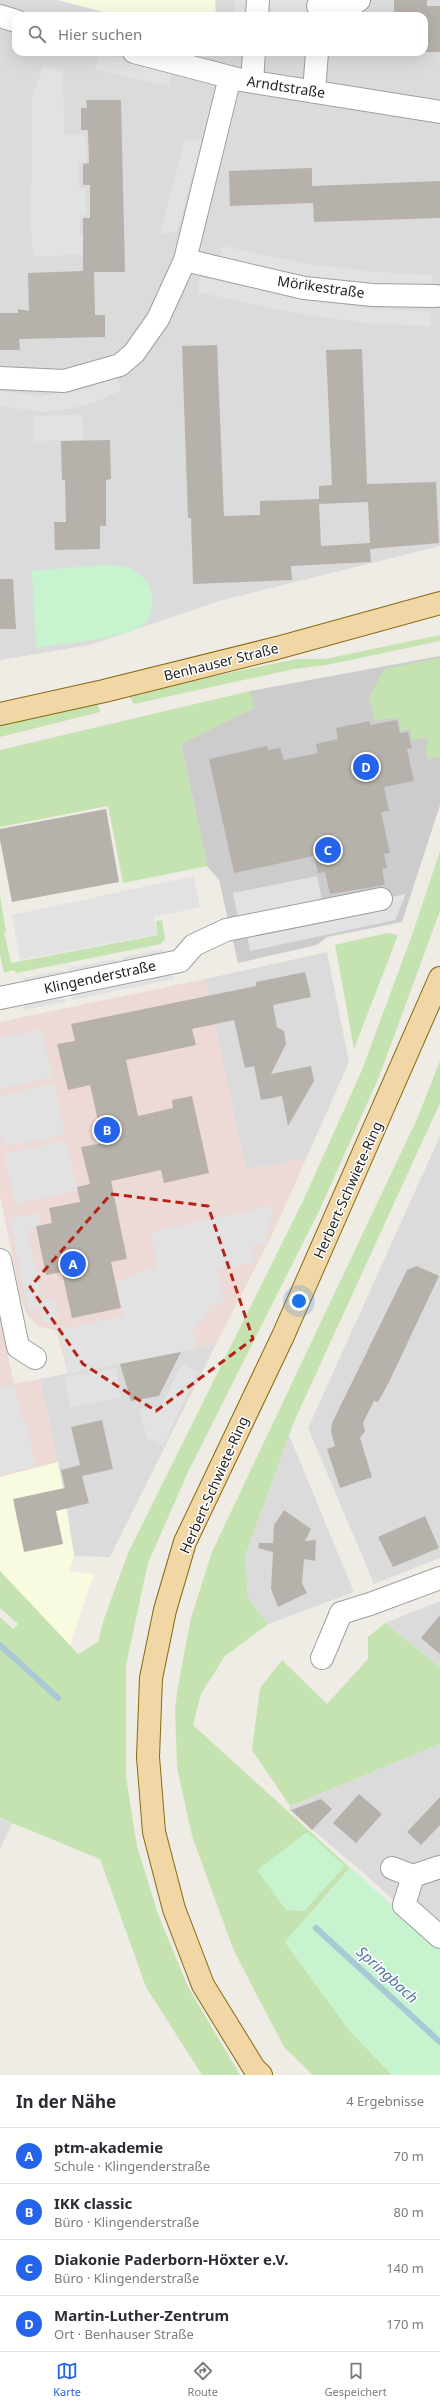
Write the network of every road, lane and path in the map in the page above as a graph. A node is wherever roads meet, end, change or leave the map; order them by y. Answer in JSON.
{"nodes":[{"id":1,"x":258,"y":0,"type":"edge"},
{"id":2,"x":359,"y":0,"type":"edge"},
{"id":3,"x":318,"y":7,"type":"edge"},
{"id":4,"x":257,"y":12,"type":"edge"},
{"id":5,"x":0,"y":16,"type":"edge"},
{"id":6,"x":12,"y":20,"type":"edge"},
{"id":7,"x":149,"y":56,"type":"edge"},
{"id":8,"x":254,"y":56,"type":"edge"},
{"id":9,"x":317,"y":56,"type":"edge"},
{"id":10,"x":230,"y":77,"type":"junction"},
{"id":11,"x":252,"y":81,"type":"junction"},
{"id":12,"x":314,"y":92,"type":"junction"},
{"id":13,"x":440,"y":112,"type":"edge"},
{"id":14,"x":184,"y":260,"type":"junction"},
{"id":15,"x":436,"y":296,"type":"dead end"},
{"id":16,"x":0,"y":378,"type":"edge"},
{"id":17,"x":440,"y":603,"type":"edge"},
{"id":18,"x":409,"y":611,"type":"junction"},
{"id":19,"x":440,"y":618,"type":"edge"},
{"id":20,"x":0,"y":714,"type":"edge"},
{"id":21,"x":381,"y":899,"type":"dead end"},
{"id":22,"x":440,"y":978,"type":"edge"},
{"id":23,"x":0,"y":998,"type":"edge"},
{"id":24,"x":0,"y":1260,"type":"edge"},
{"id":25,"x":35,"y":1358,"type":"dead end"},
{"id":26,"x":440,"y":1578,"type":"edge"},
{"id":27,"x":322,"y":1658,"type":"dead end"},
{"id":28,"x":440,"y":1867,"type":"edge"},
{"id":29,"x":392,"y":1868,"type":"dead end"},
{"id":30,"x":413,"y":1876,"type":"junction"},
{"id":31,"x":440,"y":1937,"type":"edge"},
{"id":32,"x":261,"y":2075,"type":"edge"}],
"edges":[{"from":1,"to":4,"type":"street"},
{"from":2,"to":3,"type":"street"},
{"from":5,"to":6,"type":"street"},
{"from":7,"to":10,"type":"street","name":"Arndtstraße"},
{"from":8,"to":11,"type":"street"},
{"from":9,"to":12,"type":"street"},
{"from":10,"to":11,"type":"street","name":"Arndtstraße"},
{"from":10,"to":14,"type":"street"},
{"from":11,"to":12,"type":"street","name":"Arndtstraße"},
{"from":12,"to":13,"type":"street","name":"Arndtstraße"},
{"from":14,"to":15,"type":"street","name":"Mörikestraße"},
{"from":14,"to":16,"type":"street"},
{"from":17,"to":18,"type":"main road","name":"Benhauser Straße"},
{"from":18,"to":19,"type":"main road"},
{"from":18,"to":20,"type":"main road","name":"Benhauser Straße"},
{"from":21,"to":23,"type":"street","name":"Klingenderstraße"},
{"from":22,"to":32,"type":"main road","name":"Herbert-Schwiete-Ring"},
{"from":24,"to":25,"type":"street"},
{"from":26,"to":27,"type":"street"},
{"from":28,"to":30,"type":"street"},
{"from":29,"to":30,"type":"street"},
{"from":30,"to":31,"type":"street"}]}
